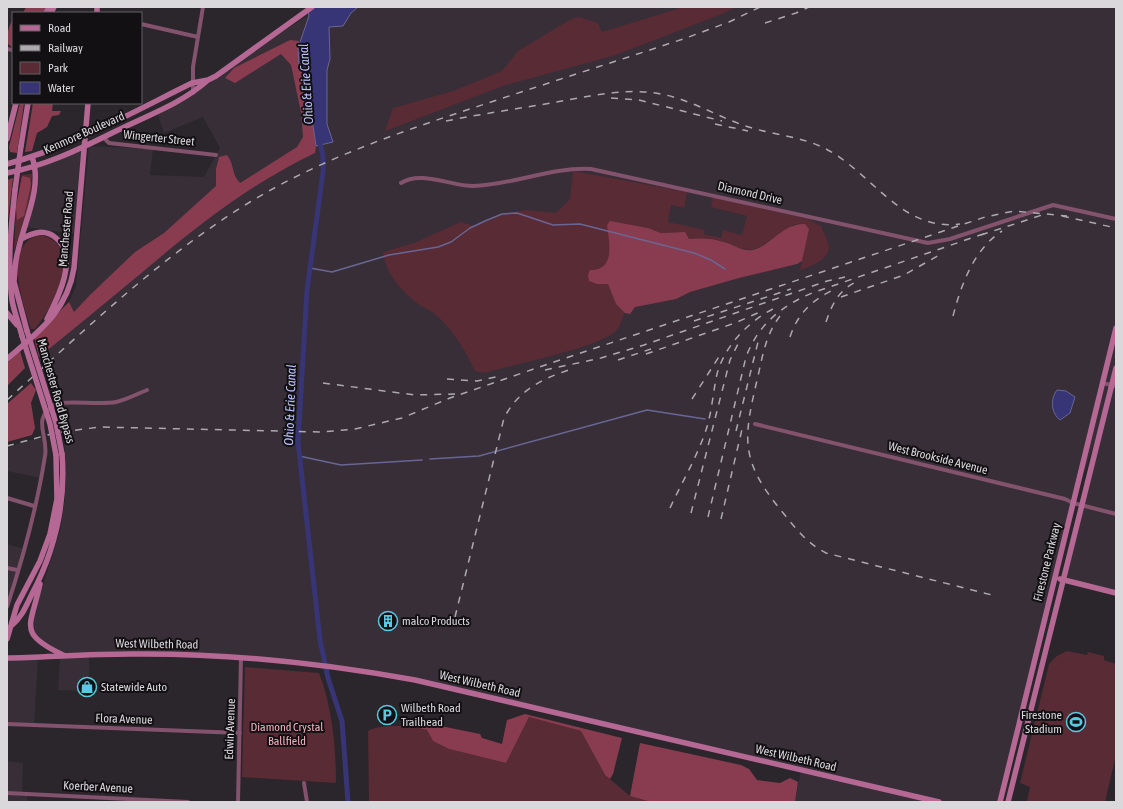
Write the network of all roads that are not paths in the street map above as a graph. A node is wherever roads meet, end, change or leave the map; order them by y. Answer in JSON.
{"nodes":[{"id":1,"x":203,"y":7,"type":"edge"},
{"id":2,"x":312,"y":7,"type":"edge"},
{"id":3,"x":142,"y":24,"type":"edge"},
{"id":4,"x":198,"y":37,"type":"junction"},
{"id":5,"x":208,"y":80,"type":"junction"},
{"id":6,"x":192,"y":83,"type":"junction"},
{"id":7,"x":193,"y":94,"type":"junction"},
{"id":8,"x":16,"y":104,"type":"edge"},
{"id":9,"x":28,"y":104,"type":"edge"},
{"id":10,"x":88,"y":104,"type":"edge"},
{"id":11,"x":85,"y":134,"type":"junction"},
{"id":12,"x":103,"y":138,"type":"junction"},
{"id":13,"x":7,"y":139,"type":"edge"},
{"id":14,"x":84,"y":146,"type":"junction"},
{"id":15,"x":216,"y":154,"type":"dead end"},
{"id":16,"x":32,"y":157,"type":"junction"},
{"id":17,"x":7,"y":164,"type":"edge"},
{"id":18,"x":36,"y":167,"type":"junction"},
{"id":19,"x":7,"y":173,"type":"edge"},
{"id":20,"x":401,"y":183,"type":"dead end"},
{"id":21,"x":1116,"y":219,"type":"edge"},
{"id":22,"x":21,"y":239,"type":"junction"},
{"id":23,"x":10,"y":250,"type":"junction"},
{"id":24,"x":14,"y":281,"type":"junction"},
{"id":25,"x":7,"y":286,"type":"edge"},
{"id":26,"x":12,"y":302,"type":"junction"},
{"id":27,"x":7,"y":313,"type":"edge"},
{"id":28,"x":44,"y":325,"type":"junction"},
{"id":29,"x":20,"y":328,"type":"junction"},
{"id":30,"x":1116,"y":328,"type":"edge"},
{"id":31,"x":7,"y":359,"type":"edge"},
{"id":32,"x":1116,"y":368,"type":"edge"},
{"id":33,"x":1102,"y":383,"type":"junction"},
{"id":34,"x":1114,"y":385,"type":"edge"},
{"id":35,"x":147,"y":390,"type":"dead end"},
{"id":36,"x":755,"y":424,"type":"dead end"},
{"id":37,"x":59,"y":455,"type":"junction"},
{"id":38,"x":7,"y":498,"type":"edge"},
{"id":39,"x":1073,"y":504,"type":"junction"},
{"id":40,"x":34,"y":506,"type":"junction"},
{"id":41,"x":1082,"y":506,"type":"junction"},
{"id":42,"x":1116,"y":514,"type":"edge"},
{"id":43,"x":7,"y":568,"type":"edge"},
{"id":44,"x":17,"y":570,"type":"junction"},
{"id":45,"x":41,"y":577,"type":"junction"},
{"id":46,"x":1054,"y":577,"type":"junction"},
{"id":47,"x":1063,"y":580,"type":"junction"},
{"id":48,"x":1116,"y":593,"type":"edge"},
{"id":49,"x":7,"y":607,"type":"edge"},
{"id":50,"x":12,"y":625,"type":"junction"},
{"id":51,"x":7,"y":639,"type":"edge"},
{"id":52,"x":67,"y":657,"type":"junction"},
{"id":53,"x":241,"y":657,"type":"junction"},
{"id":54,"x":7,"y":658,"type":"edge"},
{"id":55,"x":7,"y":724,"type":"edge"},
{"id":56,"x":240,"y":733,"type":"junction"},
{"id":57,"x":304,"y":783,"type":"dead end"},
{"id":58,"x":7,"y":793,"type":"edge"},
{"id":59,"x":124,"y":800,"type":"edge"},
{"id":60,"x":188,"y":802,"type":"edge"},
{"id":61,"x":238,"y":802,"type":"edge"},
{"id":62,"x":307,"y":802,"type":"edge"},
{"id":63,"x":935,"y":802,"type":"edge"},
{"id":64,"x":1000,"y":802,"type":"edge"},
{"id":65,"x":1008,"y":802,"type":"edge"}],
"edges":[{"from":1,"to":4,"type":"street"},
{"from":2,"to":5,"type":"main road","name":"Kenmore Boulevard"},
{"from":3,"to":4,"type":"street"},
{"from":4,"to":6,"type":"street"},
{"from":5,"to":6,"type":"main road","name":"Kenmore Boulevard"},
{"from":5,"to":7,"type":"main road","name":"Kenmore Boulevard"},
{"from":6,"to":7,"type":"street"},
{"from":6,"to":11,"type":"main road","name":"Kenmore Boulevard"},
{"from":7,"to":12,"type":"main road","name":"Kenmore Boulevard"},
{"from":8,"to":13,"type":"main road"},
{"from":9,"to":23,"type":"main road","name":"Manchester Road Bypass","bridge":true},
{"from":10,"to":11,"type":"main road","name":"Manchester Road"},
{"from":11,"to":14,"type":"main road","name":"Manchester Road"},
{"from":11,"to":16,"type":"main road","name":"Kenmore Boulevard"},
{"from":12,"to":14,"type":"main road","name":"Kenmore Boulevard"},
{"from":12,"to":15,"type":"street","name":"Wingerter Street"},
{"from":14,"to":18,"type":"main road","name":"Kenmore Boulevard"},
{"from":14,"to":28,"type":"main road","name":"Manchester Road"},
{"from":16,"to":17,"type":"main road","name":"Kenmore Boulevard"},
{"from":16,"to":18,"type":"main road"},
{"from":18,"to":19,"type":"main road","name":"Kenmore Boulevard"},
{"from":18,"to":22,"type":"main road"},
{"from":20,"to":21,"type":"street","name":"Diamond Drive"},
{"from":22,"to":24,"type":"main road"},
{"from":22,"to":28,"type":"main road"},
{"from":23,"to":24,"type":"main road","name":"Manchester Road Bypass"},
{"from":23,"to":26,"type":"main road","name":"Manchester Road Bypass"},
{"from":24,"to":37,"type":"main road","name":"Manchester Road Bypass","bridge":true},
{"from":25,"to":26,"type":"main road"},
{"from":26,"to":29,"type":"main road","name":"Manchester Road Bypass"},
{"from":27,"to":29,"type":"main road"},
{"from":28,"to":31,"type":"main road","name":"Manchester Road"},
{"from":29,"to":37,"type":"main road","name":"Manchester Road Bypass","bridge":true},
{"from":30,"to":33,"type":"main road","name":"Firestone Parkway"},
{"from":32,"to":34,"type":"main road","name":"Firestone Parkway"},
{"from":33,"to":34,"type":"street"},
{"from":33,"to":39,"type":"main road","name":"Firestone Parkway"},
{"from":34,"to":41,"type":"main road","name":"Firestone Parkway"},
{"from":35,"to":40,"type":"street"},
{"from":36,"to":39,"type":"street","name":"West Brookside Avenue"},
{"from":37,"to":45,"type":"main road","name":"Manchester Road Bypass"},
{"from":37,"to":50,"type":"main road","name":"Manchester Road Bypass"},
{"from":38,"to":40,"type":"street"},
{"from":39,"to":41,"type":"street","name":"West Brookside Avenue"},
{"from":39,"to":46,"type":"main road","name":"Firestone Parkway"},
{"from":40,"to":44,"type":"street"},
{"from":41,"to":42,"type":"street","name":"West Brookside Avenue"},
{"from":41,"to":47,"type":"main road","name":"Firestone Parkway"},
{"from":43,"to":44,"type":"street"},
{"from":44,"to":49,"type":"street"},
{"from":45,"to":50,"type":"main road","name":"Manchester Road Bypass"},
{"from":45,"to":52,"type":"main road"},
{"from":46,"to":47,"type":"main road"},
{"from":46,"to":64,"type":"main road","name":"Firestone Parkway"},
{"from":47,"to":48,"type":"main road"},
{"from":47,"to":65,"type":"main road","name":"Firestone Parkway"},
{"from":50,"to":51,"type":"main road","name":"Manchester Road Bypass"},
{"from":52,"to":53,"type":"main road","name":"West Wilbeth Road"},
{"from":52,"to":54,"type":"main road","name":"West Wilbeth Road"},
{"from":53,"to":56,"type":"street","name":"Edwin Avenue"},
{"from":53,"to":63,"type":"main road","name":"West Wilbeth Road"},
{"from":55,"to":56,"type":"street","name":"Flora Avenue"},
{"from":56,"to":61,"type":"street","name":"Edwin Avenue"},
{"from":57,"to":62,"type":"street"},
{"from":58,"to":59,"type":"street","name":"Koerber Avenue"},
{"from":59,"to":60,"type":"street","name":"Koerber Avenue"}]}
